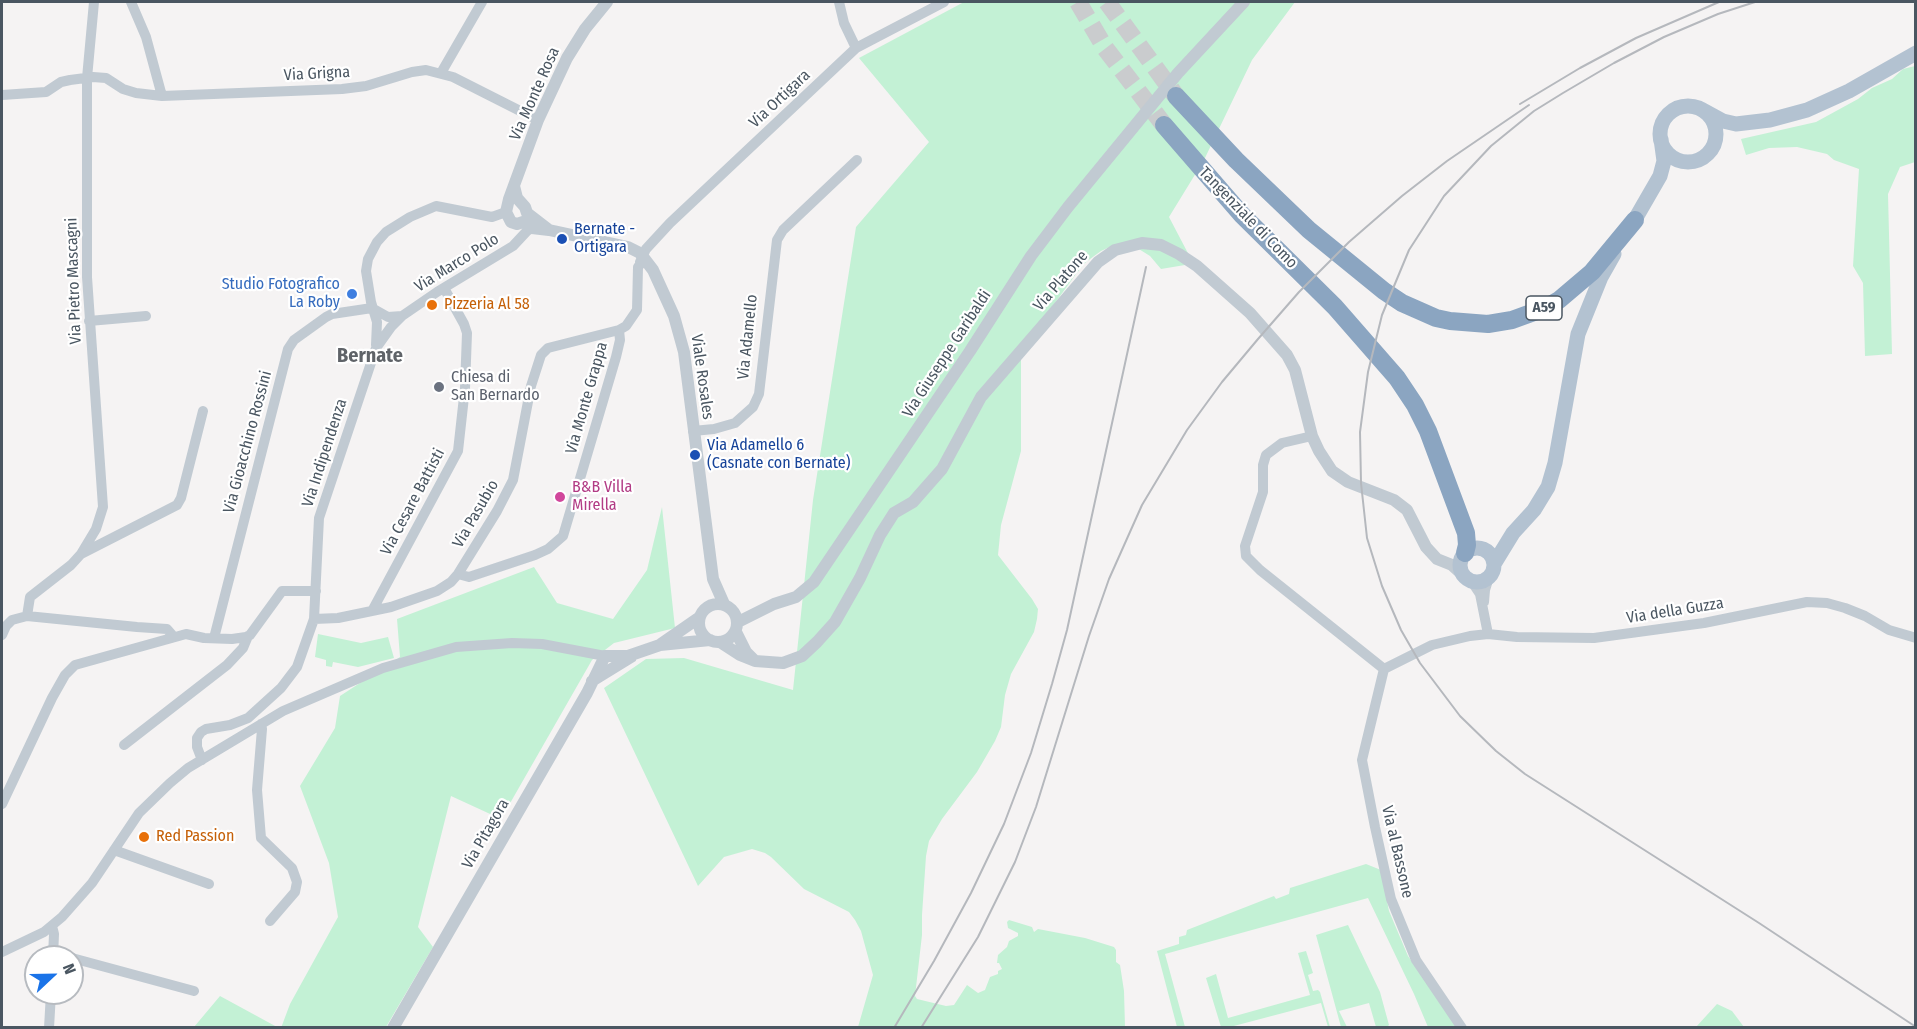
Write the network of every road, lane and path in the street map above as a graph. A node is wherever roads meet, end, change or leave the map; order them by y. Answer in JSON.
{"nodes":[{"id":1,"x":94,"y":2,"type":"edge"},
{"id":2,"x":131,"y":2,"type":"edge"},
{"id":3,"x":482,"y":2,"type":"edge"},
{"id":4,"x":608,"y":2,"type":"edge"},
{"id":5,"x":839,"y":2,"type":"edge"},
{"id":6,"x":944,"y":2,"type":"edge"},
{"id":7,"x":1244,"y":2,"type":"edge"},
{"id":8,"x":856,"y":48,"type":"junction"},
{"id":9,"x":1916,"y":53,"type":"edge"},
{"id":10,"x":441,"y":73,"type":"junction"},
{"id":11,"x":87,"y":78,"type":"junction"},
{"id":12,"x":2,"y":95,"type":"edge"},
{"id":13,"x":162,"y":96,"type":"junction"},
{"id":14,"x":1176,"y":96,"type":"tunnel mouth"},
{"id":15,"x":1701,"y":109,"type":"junction"},
{"id":16,"x":538,"y":120,"type":"junction"},
{"id":17,"x":1756,"y":122,"type":"junction"},
{"id":18,"x":1164,"y":125,"type":"tunnel mouth"},
{"id":19,"x":1661,"y":139,"type":"junction"},
{"id":20,"x":1714,"y":146,"type":"junction"},
{"id":21,"x":857,"y":160,"type":"dead end"},
{"id":22,"x":1687,"y":162,"type":"junction"},
{"id":23,"x":514,"y":186,"type":"junction"},
{"id":24,"x":1654,"y":189,"type":"junction"},
{"id":25,"x":507,"y":210,"type":"junction"},
{"id":26,"x":525,"y":220,"type":"junction"},
{"id":27,"x":1635,"y":220,"type":"junction"},
{"id":28,"x":643,"y":264,"type":"junction"},
{"id":29,"x":444,"y":288,"type":"junction"},
{"id":30,"x":372,"y":308,"type":"junction"},
{"id":31,"x":147,"y":316,"type":"dead end"},
{"id":32,"x":402,"y":316,"type":"junction"},
{"id":33,"x":89,"y":321,"type":"junction"},
{"id":34,"x":619,"y":330,"type":"junction"},
{"id":35,"x":376,"y":348,"type":"junction"},
{"id":36,"x":203,"y":411,"type":"dead end"},
{"id":37,"x":693,"y":431,"type":"junction"},
{"id":38,"x":1312,"y":436,"type":"junction"},
{"id":39,"x":96,"y":529,"type":"junction"},
{"id":40,"x":1513,"y":533,"type":"junction"},
{"id":41,"x":113,"y":538,"type":"junction"},
{"id":42,"x":1470,"y":553,"type":"junction"},
{"id":43,"x":81,"y":554,"type":"junction"},
{"id":44,"x":1437,"y":559,"type":"junction"},
{"id":45,"x":1492,"y":570,"type":"junction"},
{"id":46,"x":458,"y":574,"type":"junction"},
{"id":47,"x":1467,"y":578,"type":"junction"},
{"id":48,"x":713,"y":579,"type":"junction"},
{"id":49,"x":384,"y":589,"type":"junction"},
{"id":50,"x":316,"y":591,"type":"junction"},
{"id":51,"x":391,"y":607,"type":"junction"},
{"id":52,"x":1484,"y":608,"type":"junction"},
{"id":53,"x":372,"y":611,"type":"junction"},
{"id":54,"x":703,"y":612,"type":"junction"},
{"id":55,"x":27,"y":616,"type":"junction"},
{"id":56,"x":733,"y":617,"type":"junction"},
{"id":57,"x":314,"y":619,"type":"junction"},
{"id":58,"x":1488,"y":634,"type":"junction"},
{"id":59,"x":2,"y":635,"type":"edge"},
{"id":60,"x":248,"y":636,"type":"junction"},
{"id":61,"x":174,"y":637,"type":"junction"},
{"id":62,"x":214,"y":638,"type":"junction"},
{"id":63,"x":1916,"y":638,"type":"edge"},
{"id":64,"x":715,"y":641,"type":"junction"},
{"id":65,"x":660,"y":645,"type":"junction"},
{"id":66,"x":640,"y":652,"type":"junction"},
{"id":67,"x":605,"y":656,"type":"junction"},
{"id":68,"x":755,"y":661,"type":"junction"},
{"id":69,"x":1388,"y":667,"type":"junction"},
{"id":70,"x":591,"y":682,"type":"junction"},
{"id":71,"x":261,"y":724,"type":"junction"},
{"id":72,"x":124,"y":745,"type":"dead end"},
{"id":73,"x":202,"y":760,"type":"junction"},
{"id":74,"x":2,"y":804,"type":"edge"},
{"id":75,"x":114,"y":850,"type":"junction"},
{"id":76,"x":209,"y":885,"type":"dead end"},
{"id":77,"x":270,"y":921,"type":"dead end"},
{"id":78,"x":52,"y":926,"type":"junction"},
{"id":79,"x":53,"y":945,"type":"edge"},
{"id":80,"x":2,"y":952,"type":"edge"},
{"id":81,"x":84,"y":962,"type":"edge"},
{"id":82,"x":195,"y":991,"type":"dead end"},
{"id":83,"x":50,"y":1005,"type":"edge"},
{"id":84,"x":49,"y":1028,"type":"edge"},
{"id":85,"x":393,"y":1028,"type":"edge"},
{"id":86,"x":1462,"y":1028,"type":"edge"}],
"edges":[{"from":1,"to":11,"type":"street","name":"Via Pietro Mascagni"},
{"from":2,"to":13,"type":"street"},
{"from":3,"to":10,"type":"street"},
{"from":4,"to":16,"type":"street","name":"Via Monte Rosa"},
{"from":5,"to":8,"type":"street"},
{"from":6,"to":8,"type":"street","name":"Via Ortigara"},
{"from":7,"to":56,"type":"street","name":"Via Giuseppe Garibaldi"},
{"from":8,"to":28,"type":"street","name":"Via Ortigara"},
{"from":9,"to":17,"type":"main road"},
{"from":10,"to":13,"type":"street","name":"Via Grigna"},
{"from":10,"to":16,"type":"street","name":"Via Grigna"},
{"from":11,"to":12,"type":"street"},
{"from":11,"to":13,"type":"street","name":"Via Grigna"},
{"from":11,"to":33,"type":"street","name":"Via Pietro Mascagni"},
{"from":14,"to":27,"type":"highway","name":"Tangenziale di Como","number":"A59"},
{"from":15,"to":17,"type":"main road"},
{"from":15,"to":19,"type":"main road"},
{"from":15,"to":20,"type":"main road"},
{"from":16,"to":23,"type":"street","name":"Via Monte Rosa"},
{"from":17,"to":20,"type":"main road"},
{"from":18,"to":42,"type":"highway","name":"Tangenziale di Como"},
{"from":19,"to":22,"type":"main road"},
{"from":19,"to":24,"type":"main road"},
{"from":20,"to":22,"type":"main road"},
{"from":21,"to":37,"type":"street","name":"Via Adamello"},
{"from":22,"to":24,"type":"main road"},
{"from":23,"to":25,"type":"street","name":"Via Monte Rosa"},
{"from":23,"to":26,"type":"street"},
{"from":24,"to":27,"type":"main road"},
{"from":25,"to":26,"type":"street"},
{"from":25,"to":26,"type":"street"},
{"from":25,"to":30,"type":"street"},
{"from":26,"to":28,"type":"street"},
{"from":26,"to":29,"type":"street","name":"Via Marco Polo"},
{"from":27,"to":40,"type":"main road"},
{"from":28,"to":34,"type":"street"},
{"from":28,"to":37,"type":"street","name":"Viale Rosales"},
{"from":29,"to":32,"type":"street","name":"Via Marco Polo"},
{"from":29,"to":49,"type":"street","name":"Via Cesare Battisti"},
{"from":30,"to":32,"type":"street"},
{"from":30,"to":35,"type":"street"},
{"from":30,"to":62,"type":"street","name":"Via Gioacchino Rossini"},
{"from":31,"to":33,"type":"street"},
{"from":32,"to":35,"type":"street","name":"Via Marco Polo"},
{"from":33,"to":39,"type":"street","name":"Via Pietro Mascagni"},
{"from":34,"to":46,"type":"street","name":"Via Pasubio"},
{"from":34,"to":46,"type":"street","name":"Via Monte Grappa"},
{"from":35,"to":50,"type":"street","name":"Via Indipendenza"},
{"from":36,"to":41,"type":"street"},
{"from":37,"to":48,"type":"street"},
{"from":38,"to":44,"type":"street","name":"Via Platone"},
{"from":38,"to":68,"type":"street","name":"Via Platone"},
{"from":38,"to":69,"type":"street"},
{"from":39,"to":41,"type":"street"},
{"from":39,"to":43,"type":"street","name":"Via Pietro Mascagni"},
{"from":40,"to":42,"type":"main road"},
{"from":40,"to":45,"type":"main road"},
{"from":41,"to":43,"type":"street"},
{"from":42,"to":44,"type":"street"},
{"from":42,"to":45,"type":"main road"},
{"from":42,"to":47,"type":"main road"},
{"from":43,"to":55,"type":"street"},
{"from":44,"to":47,"type":"street","name":"Via Platone"},
{"from":45,"to":47,"type":"main road"},
{"from":45,"to":52,"type":"street"},
{"from":46,"to":51,"type":"street","name":"Via Pasubio"},
{"from":47,"to":52,"type":"street"},
{"from":48,"to":54,"type":"street"},
{"from":48,"to":56,"type":"street"},
{"from":49,"to":51,"type":"street"},
{"from":49,"to":53,"type":"street","name":"Via Cesare Battisti"},
{"from":50,"to":57,"type":"street","name":"Via Indipendenza"},
{"from":50,"to":60,"type":"street"},
{"from":51,"to":53,"type":"street","name":"Via Pasubio"},
{"from":52,"to":58,"type":"street"},
{"from":53,"to":57,"type":"street","name":"Via Pasubio"},
{"from":54,"to":56,"type":"street"},
{"from":54,"to":64,"type":"street"},
{"from":54,"to":65,"type":"street"},
{"from":55,"to":59,"type":"street"},
{"from":55,"to":61,"type":"street"},
{"from":56,"to":64,"type":"street"},
{"from":56,"to":68,"type":"street"},
{"from":57,"to":73,"type":"street","name":"Via Indipendenza"},
{"from":58,"to":63,"type":"street","name":"Via della Guzza"},
{"from":58,"to":69,"type":"street","name":"Via della Guzza"},
{"from":60,"to":62,"type":"street"},
{"from":60,"to":72,"type":"street"},
{"from":61,"to":62,"type":"street"},
{"from":61,"to":74,"type":"street"},
{"from":64,"to":65,"type":"street"},
{"from":64,"to":68,"type":"street"},
{"from":65,"to":66,"type":"street"},
{"from":66,"to":67,"type":"street"},
{"from":66,"to":70,"type":"street"},
{"from":67,"to":70,"type":"street","name":"Via Pitagora"},
{"from":67,"to":71,"type":"street"},
{"from":69,"to":86,"type":"street","name":"Via al Bassone"},
{"from":70,"to":85,"type":"street","name":"Via Pitagora"},
{"from":71,"to":73,"type":"street"},
{"from":71,"to":77,"type":"street"},
{"from":73,"to":75,"type":"street"},
{"from":75,"to":76,"type":"street"},
{"from":75,"to":78,"type":"street"},
{"from":78,"to":79,"type":"street"},
{"from":78,"to":80,"type":"street"},
{"from":81,"to":82,"type":"street"},
{"from":83,"to":84,"type":"street"}]}
